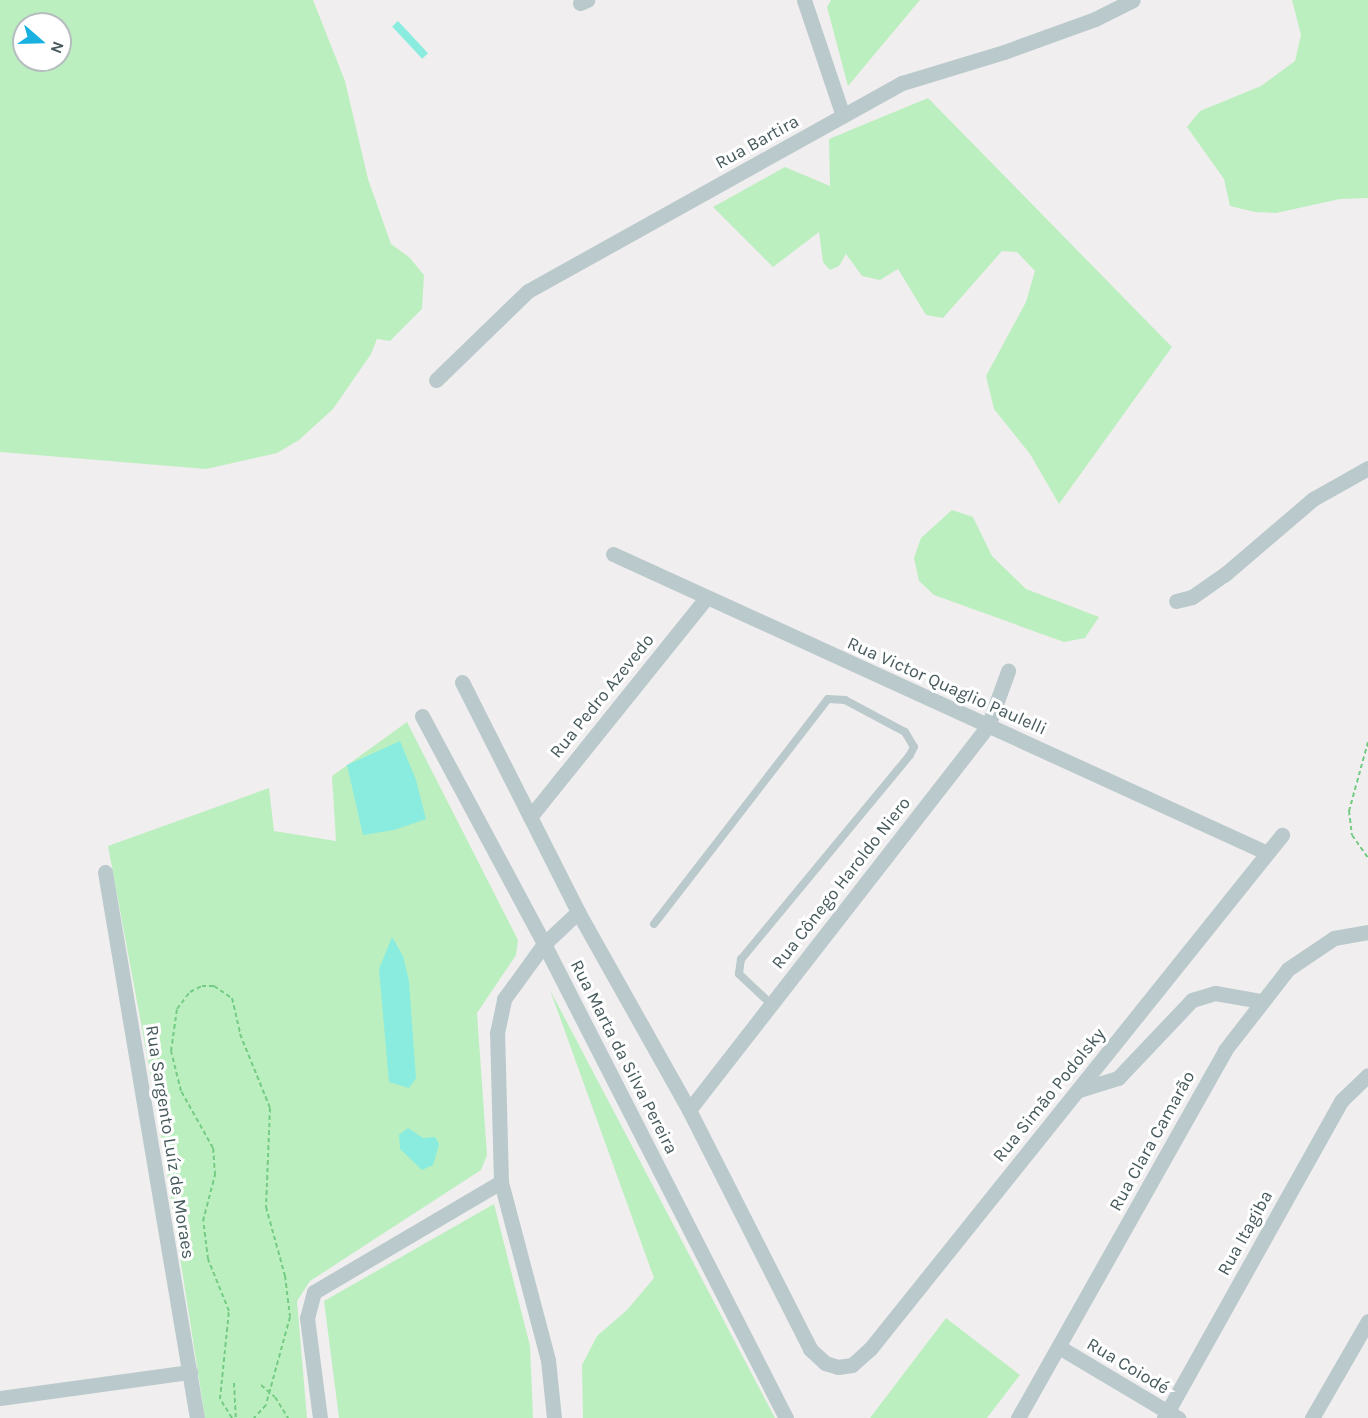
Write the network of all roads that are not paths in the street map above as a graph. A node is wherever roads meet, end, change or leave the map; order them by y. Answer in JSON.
{"nodes":[{"id":1,"x":804,"y":0,"type":"edge"},
{"id":2,"x":1133,"y":0,"type":"edge"},
{"id":3,"x":843,"y":116,"type":"junction"},
{"id":4,"x":436,"y":380,"type":"dead end"},
{"id":5,"x":1368,"y":468,"type":"edge"},
{"id":6,"x":613,"y":554,"type":"dead end"},
{"id":7,"x":705,"y":599,"type":"junction"},
{"id":8,"x":1176,"y":601,"type":"dead end"},
{"id":9,"x":1008,"y":671,"type":"dead end"},
{"id":10,"x":462,"y":682,"type":"dead end"},
{"id":11,"x":422,"y":716,"type":"dead end"},
{"id":12,"x":988,"y":726,"type":"junction"},
{"id":13,"x":530,"y":816,"type":"junction"},
{"id":14,"x":1282,"y":835,"type":"dead end"},
{"id":15,"x":1265,"y":852,"type":"junction"},
{"id":16,"x":105,"y":872,"type":"dead end"},
{"id":17,"x":578,"y":912,"type":"junction"},
{"id":18,"x":654,"y":924,"type":"dead end"},
{"id":19,"x":1368,"y":932,"type":"edge"},
{"id":20,"x":544,"y":944,"type":"junction"},
{"id":21,"x":1261,"y":1001,"type":"junction"},
{"id":22,"x":771,"y":1004,"type":"junction"},
{"id":23,"x":1368,"y":1075,"type":"edge"},
{"id":24,"x":1079,"y":1090,"type":"junction"},
{"id":25,"x":689,"y":1110,"type":"junction"},
{"id":26,"x":501,"y":1182,"type":"junction"},
{"id":27,"x":1368,"y":1321,"type":"edge"},
{"id":28,"x":1059,"y":1347,"type":"junction"},
{"id":29,"x":838,"y":1367,"type":"joint"},
{"id":30,"x":190,"y":1372,"type":"junction"},
{"id":31,"x":0,"y":1398,"type":"edge"},
{"id":32,"x":1170,"y":1416,"type":"edge"},
{"id":33,"x":197,"y":1418,"type":"edge"},
{"id":34,"x":320,"y":1418,"type":"edge"},
{"id":35,"x":554,"y":1418,"type":"edge"},
{"id":36,"x":786,"y":1418,"type":"edge"},
{"id":37,"x":1018,"y":1418,"type":"edge"},
{"id":38,"x":1312,"y":1418,"type":"edge"}],
"edges":[{"from":1,"to":3,"type":"street"},
{"from":2,"to":3,"type":"street","name":"Rua Bartira"},
{"from":3,"to":4,"type":"street","name":"Rua Bartira"},
{"from":5,"to":8,"type":"street"},
{"from":6,"to":7,"type":"street","name":"Rua Victor Quaglio Paulelli"},
{"from":7,"to":12,"type":"street","name":"Rua Victor Quaglio Paulelli"},
{"from":7,"to":13,"type":"street","name":"Rua Pedro Azevedo"},
{"from":9,"to":12,"type":"street","name":"Rua Cônego Haroldo Niero"},
{"from":10,"to":13,"type":"street","name":"Rua Marta da Silva Pereira"},
{"from":11,"to":20,"type":"street","name":"Rua Marta da Silva Pereira"},
{"from":12,"to":15,"type":"street","name":"Rua Victor Quaglio Paulelli"},
{"from":12,"to":22,"type":"street","name":"Rua Cônego Haroldo Niero"},
{"from":13,"to":17,"type":"street","name":"Rua Marta da Silva Pereira"},
{"from":14,"to":15,"type":"street","name":"Rua Simão Podolsky"},
{"from":15,"to":24,"type":"street","name":"Rua Simão Podolsky"},
{"from":16,"to":30,"type":"street","name":"Rua Sargento Luíz de Moraes"},
{"from":17,"to":20,"type":"street"},
{"from":17,"to":25,"type":"street","name":"Rua Marta da Silva Pereira"},
{"from":18,"to":22,"type":"lane"},
{"from":19,"to":21,"type":"street","name":"Rua Clara Camarão"},
{"from":20,"to":26,"type":"street"},
{"from":20,"to":36,"type":"street","name":"Rua Marta da Silva Pereira"},
{"from":21,"to":24,"type":"street"},
{"from":21,"to":28,"type":"street","name":"Rua Clara Camarão"},
{"from":22,"to":25,"type":"street","name":"Rua Cônego Haroldo Niero"},
{"from":23,"to":32,"type":"street","name":"Rua Itagiba"},
{"from":24,"to":29,"type":"street","name":"Rua Simão Podolsky"},
{"from":25,"to":29,"type":"street","name":"Rua Marta da Silva Pereira"},
{"from":26,"to":34,"type":"street"},
{"from":26,"to":35,"type":"street"},
{"from":27,"to":38,"type":"street"},
{"from":28,"to":32,"type":"street","name":"Rua Coiodé"},
{"from":28,"to":37,"type":"street","name":"Rua Clara Camarão"},
{"from":30,"to":31,"type":"street"},
{"from":30,"to":33,"type":"street","name":"Rua Sargento Luíz de Moraes"}]}
